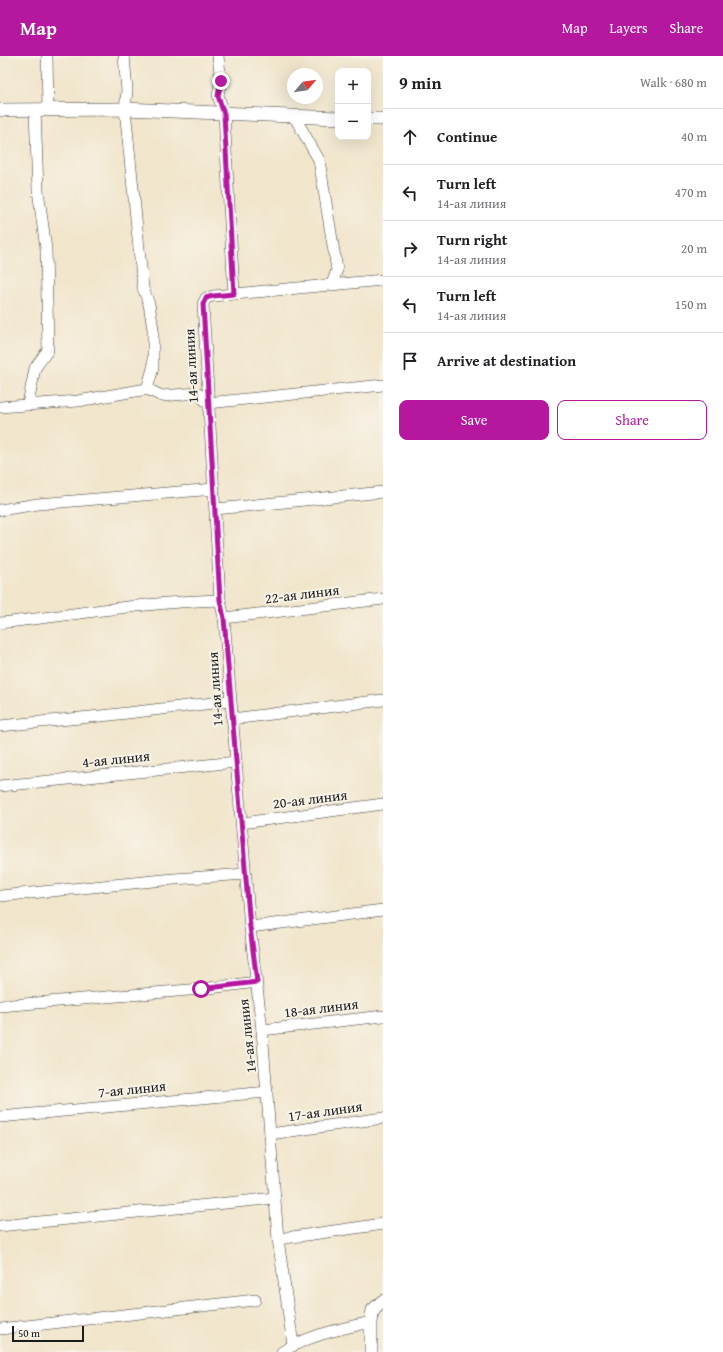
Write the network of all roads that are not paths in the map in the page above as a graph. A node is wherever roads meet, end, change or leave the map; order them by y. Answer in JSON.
{"nodes":[{"id":1,"x":47,"y":56,"type":"edge"},
{"id":2,"x":124,"y":56,"type":"edge"},
{"id":3,"x":218,"y":56,"type":"edge"},
{"id":4,"x":126,"y":109,"type":"junction"},
{"id":5,"x":0,"y":110,"type":"edge"},
{"id":6,"x":41,"y":110,"type":"junction"},
{"id":7,"x":224,"y":114,"type":"junction"},
{"id":8,"x":294,"y":116,"type":"junction"},
{"id":9,"x":335,"y":118,"type":"edge"},
{"id":10,"x":371,"y":118,"type":"edge"},
{"id":11,"x":383,"y":119,"type":"edge"},
{"id":12,"x":383,"y":280,"type":"edge"},
{"id":13,"x":332,"y":284,"type":"junction"},
{"id":14,"x":234,"y":294,"type":"junction"},
{"id":15,"x":383,"y":386,"type":"edge"},
{"id":16,"x":147,"y":389,"type":"junction"},
{"id":17,"x":208,"y":403,"type":"junction"},
{"id":18,"x":28,"y":404,"type":"junction"},
{"id":19,"x":0,"y":407,"type":"edge"},
{"id":20,"x":214,"y":489,"type":"junction"},
{"id":21,"x":383,"y":492,"type":"edge"},
{"id":22,"x":216,"y":509,"type":"junction"},
{"id":23,"x":0,"y":510,"type":"edge"},
{"id":24,"x":220,"y":600,"type":"junction"},
{"id":25,"x":383,"y":600,"type":"edge"},
{"id":26,"x":224,"y":618,"type":"junction"},
{"id":27,"x":0,"y":623,"type":"edge"},
{"id":28,"x":383,"y":700,"type":"edge"},
{"id":29,"x":230,"y":701,"type":"junction"},
{"id":30,"x":232,"y":719,"type":"junction"},
{"id":31,"x":0,"y":726,"type":"edge"},
{"id":32,"x":236,"y":762,"type":"junction"},
{"id":33,"x":0,"y":786,"type":"edge"},
{"id":34,"x":383,"y":804,"type":"edge"},
{"id":35,"x":242,"y":822,"type":"junction"},
{"id":36,"x":246,"y":874,"type":"junction"},
{"id":37,"x":0,"y":896,"type":"edge"},
{"id":38,"x":383,"y":910,"type":"edge"},
{"id":39,"x":250,"y":927,"type":"junction"},
{"id":40,"x":257,"y":982,"type":"junction"},
{"id":41,"x":0,"y":1006,"type":"edge"},
{"id":42,"x":383,"y":1016,"type":"edge"},
{"id":43,"x":262,"y":1030,"type":"junction"},
{"id":44,"x":267,"y":1092,"type":"junction"},
{"id":45,"x":0,"y":1117,"type":"edge"},
{"id":46,"x":383,"y":1118,"type":"edge"},
{"id":47,"x":270,"y":1134,"type":"junction"},
{"id":48,"x":275,"y":1198,"type":"junction"},
{"id":49,"x":383,"y":1224,"type":"edge"},
{"id":50,"x":0,"y":1226,"type":"edge"},
{"id":51,"x":278,"y":1239,"type":"junction"},
{"id":52,"x":255,"y":1300,"type":"dead end"},
{"id":53,"x":383,"y":1301,"type":"edge"},
{"id":54,"x":371,"y":1322,"type":"junction"},
{"id":55,"x":0,"y":1329,"type":"edge"},
{"id":56,"x":293,"y":1345,"type":"junction"},
{"id":57,"x":282,"y":1352,"type":"edge"},
{"id":58,"x":371,"y":1352,"type":"edge"}],
"edges":[{"from":1,"to":6,"type":"street"},
{"from":2,"to":4,"type":"street"},
{"from":3,"to":7,"type":"street"},
{"from":4,"to":6,"type":"street"},
{"from":4,"to":7,"type":"street"},
{"from":4,"to":16,"type":"street"},
{"from":5,"to":6,"type":"street"},
{"from":6,"to":18,"type":"street"},
{"from":7,"to":8,"type":"street"},
{"from":7,"to":14,"type":"street"},
{"from":8,"to":9,"type":"street"},
{"from":8,"to":13,"type":"street"},
{"from":10,"to":11,"type":"street"},
{"from":12,"to":13,"type":"street"},
{"from":13,"to":14,"type":"street"},
{"from":14,"to":17,"type":"street","name":"14-ая линия"},
{"from":15,"to":17,"type":"street"},
{"from":16,"to":17,"type":"street"},
{"from":16,"to":18,"type":"street"},
{"from":17,"to":20,"type":"street","name":"14-ая линия"},
{"from":18,"to":19,"type":"street"},
{"from":20,"to":22,"type":"street","name":"14-ая линия"},
{"from":20,"to":23,"type":"street"},
{"from":21,"to":22,"type":"street"},
{"from":22,"to":24,"type":"street","name":"14-ая линия"},
{"from":24,"to":26,"type":"street","name":"14-ая линия"},
{"from":24,"to":27,"type":"street"},
{"from":25,"to":26,"type":"street","name":"22-ая линия"},
{"from":26,"to":29,"type":"street","name":"14-ая линия"},
{"from":28,"to":30,"type":"street"},
{"from":29,"to":30,"type":"street","name":"14-ая линия"},
{"from":29,"to":31,"type":"street"},
{"from":30,"to":32,"type":"street","name":"14-ая линия"},
{"from":32,"to":33,"type":"street","name":"4-ая линия"},
{"from":32,"to":35,"type":"street","name":"14-ая линия"},
{"from":34,"to":35,"type":"street","name":"20-ая линия"},
{"from":35,"to":36,"type":"street","name":"14-ая линия"},
{"from":36,"to":37,"type":"street"},
{"from":36,"to":39,"type":"street","name":"14-ая линия"},
{"from":38,"to":39,"type":"street"},
{"from":39,"to":40,"type":"street","name":"14-ая линия"},
{"from":40,"to":41,"type":"street"},
{"from":40,"to":43,"type":"street","name":"14-ая линия"},
{"from":42,"to":43,"type":"street","name":"18-ая линия"},
{"from":43,"to":44,"type":"street","name":"14-ая линия"},
{"from":44,"to":45,"type":"street","name":"7-ая линия"},
{"from":44,"to":47,"type":"street","name":"14-ая линия"},
{"from":46,"to":47,"type":"street","name":"17-ая линия"},
{"from":47,"to":48,"type":"street","name":"14-ая линия"},
{"from":48,"to":50,"type":"street"},
{"from":48,"to":51,"type":"street","name":"14-ая линия"},
{"from":49,"to":51,"type":"street"},
{"from":51,"to":56,"type":"street","name":"14-ая линия"},
{"from":52,"to":55,"type":"street"},
{"from":53,"to":54,"type":"street"},
{"from":54,"to":56,"type":"street"},
{"from":54,"to":58,"type":"street"},
{"from":56,"to":57,"type":"street"}]}
